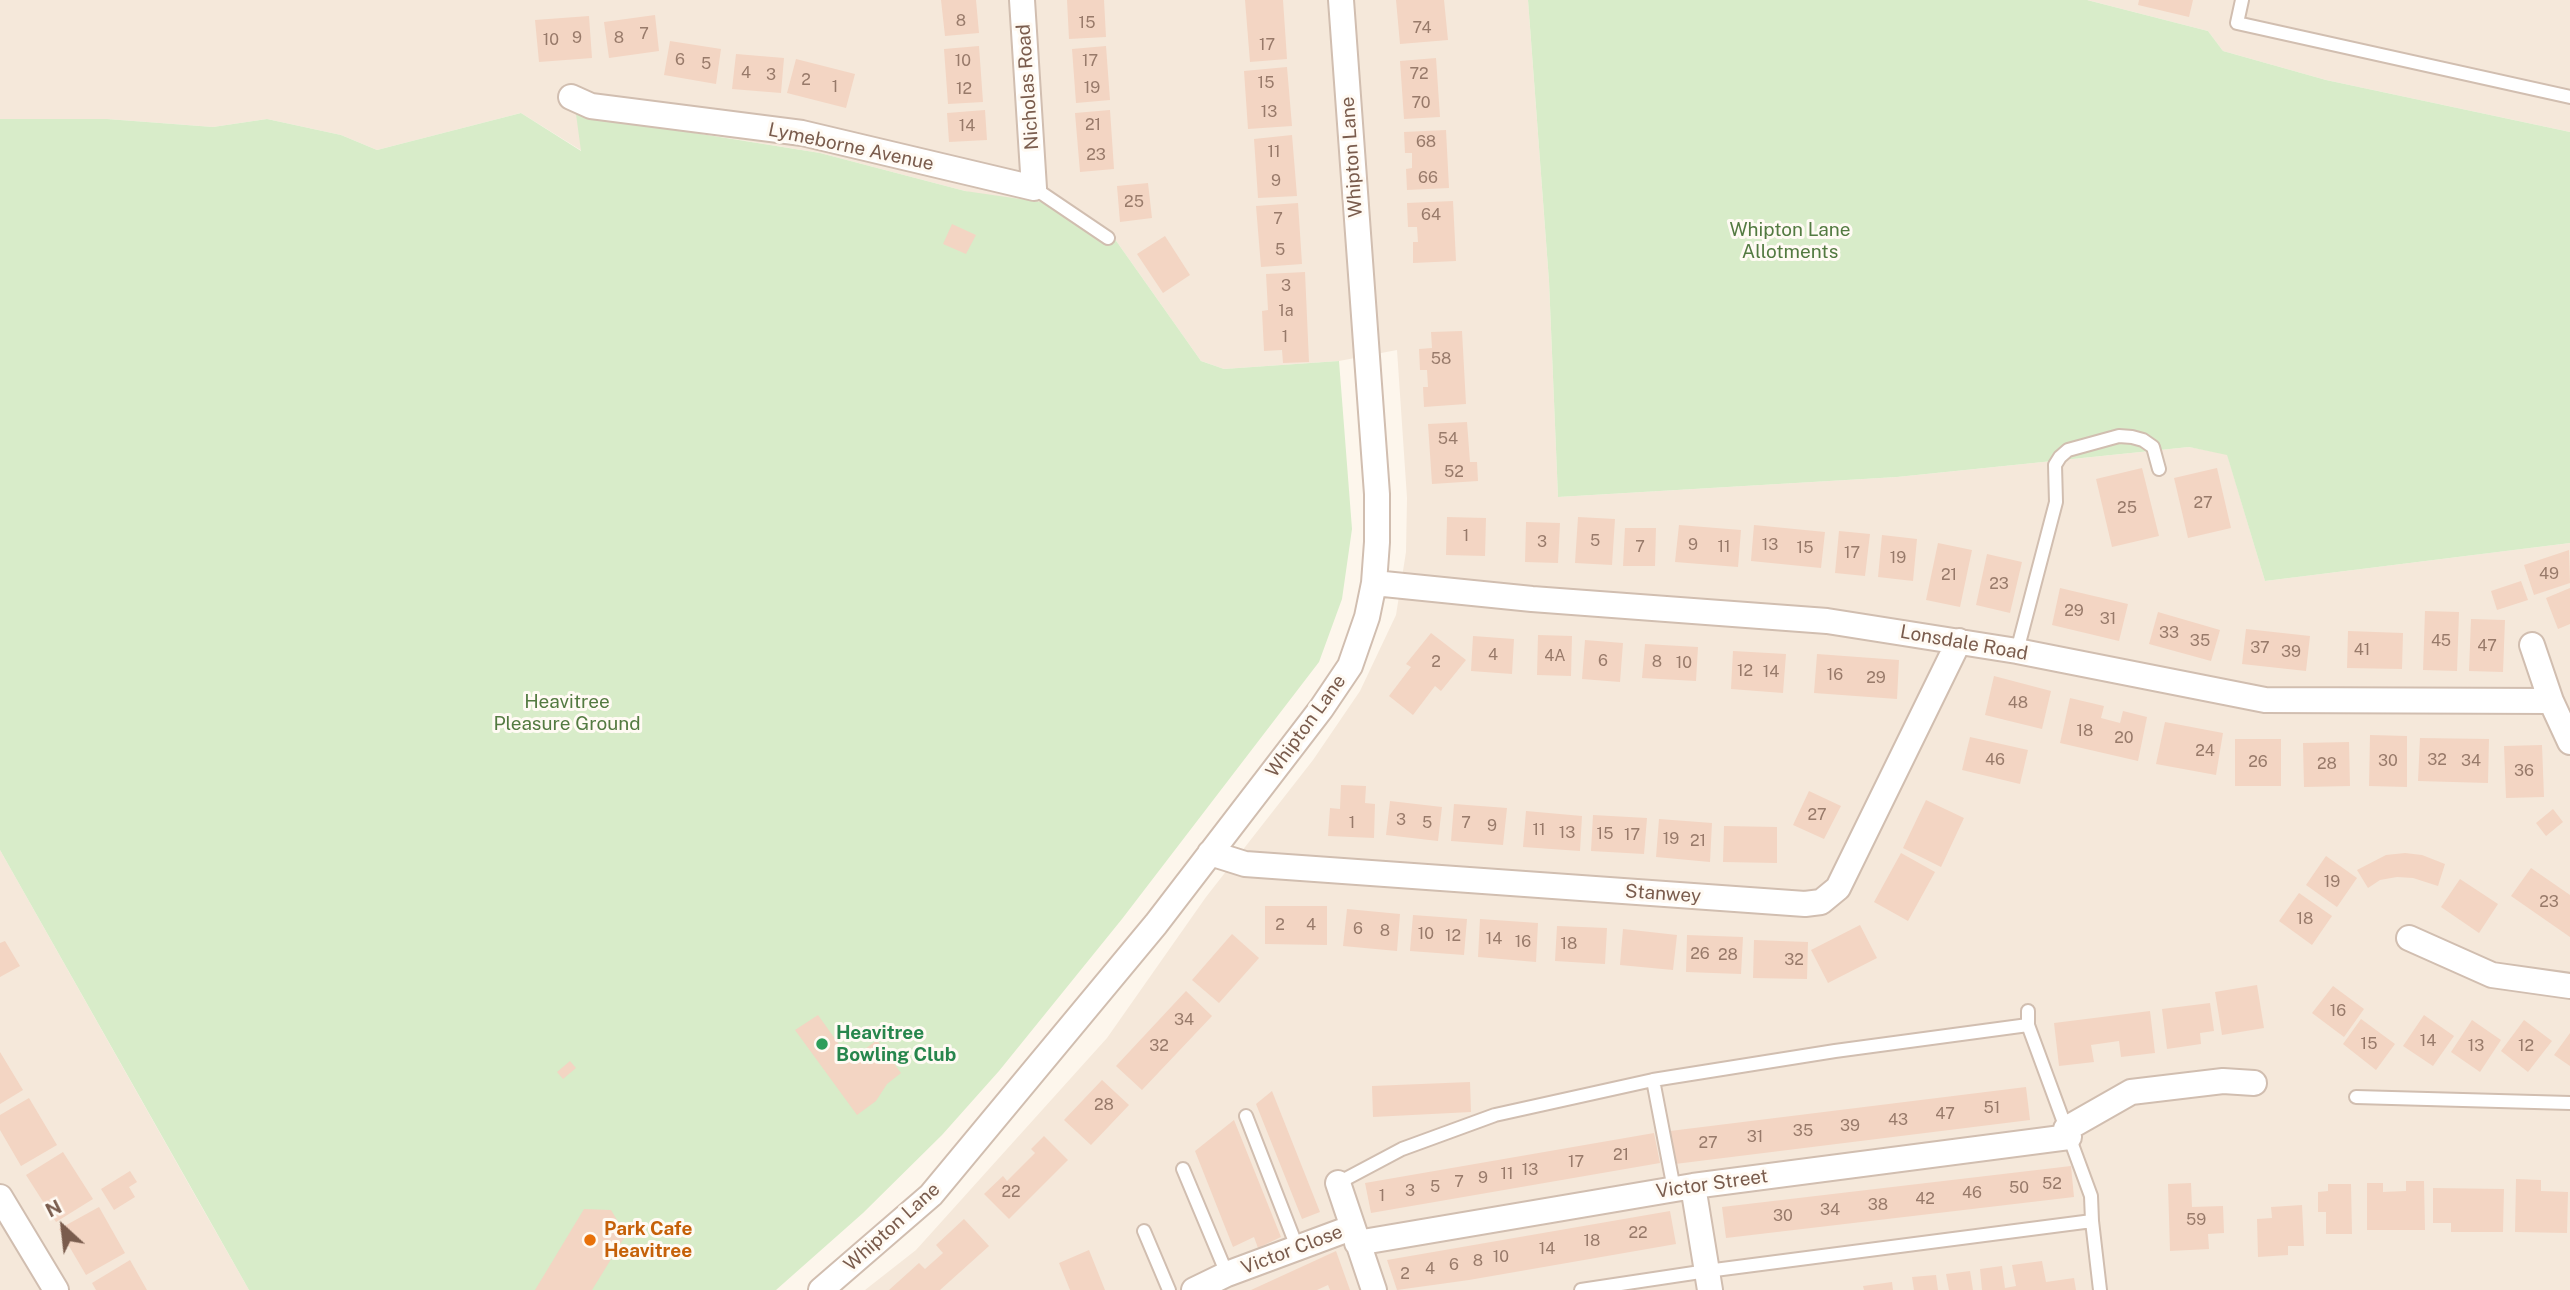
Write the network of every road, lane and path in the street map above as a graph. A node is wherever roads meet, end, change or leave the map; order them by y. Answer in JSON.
{"nodes":[{"id":1,"x":1022,"y":0,"type":"edge"},
{"id":2,"x":1341,"y":0,"type":"edge"},
{"id":3,"x":2242,"y":0,"type":"edge"},
{"id":4,"x":571,"y":97,"type":"dead end"},
{"id":5,"x":2570,"y":97,"type":"edge"},
{"id":6,"x":1035,"y":182,"type":"junction"},
{"id":7,"x":1108,"y":238,"type":"dead end"},
{"id":8,"x":2159,"y":469,"type":"dead end"},
{"id":9,"x":1374,"y":583,"type":"junction"},
{"id":10,"x":1959,"y":641,"type":"junction"},
{"id":11,"x":2532,"y":645,"type":"dead end"},
{"id":12,"x":2017,"y":651,"type":"junction"},
{"id":13,"x":2551,"y":701,"type":"junction"},
{"id":14,"x":2570,"y":742,"type":"edge"},
{"id":15,"x":1210,"y":853,"type":"junction"},
{"id":16,"x":2409,"y":938,"type":"dead end"},
{"id":17,"x":2570,"y":986,"type":"edge"},
{"id":18,"x":2028,"y":1011,"type":"dead end"},
{"id":19,"x":2028,"y":1025,"type":"junction"},
{"id":20,"x":1653,"y":1080,"type":"junction"},
{"id":21,"x":2254,"y":1083,"type":"dead end"},
{"id":22,"x":2356,"y":1097,"type":"dead end"},
{"id":23,"x":2570,"y":1103,"type":"edge"},
{"id":24,"x":1246,"y":1116,"type":"dead end"},
{"id":25,"x":2067,"y":1133,"type":"junction"},
{"id":26,"x":1183,"y":1169,"type":"dead end"},
{"id":27,"x":1338,"y":1183,"type":"joint"},
{"id":28,"x":1683,"y":1188,"type":"junction"},
{"id":29,"x":0,"y":1198,"type":"edge"},
{"id":30,"x":2092,"y":1221,"type":"junction"},
{"id":31,"x":1144,"y":1231,"type":"dead end"},
{"id":32,"x":1354,"y":1235,"type":"junction"},
{"id":33,"x":1297,"y":1247,"type":"junction"},
{"id":34,"x":1227,"y":1274,"type":"junction"},
{"id":35,"x":1708,"y":1280,"type":"edge"},
{"id":36,"x":56,"y":1290,"type":"edge"},
{"id":37,"x":821,"y":1290,"type":"edge"},
{"id":38,"x":1169,"y":1290,"type":"edge"},
{"id":39,"x":1195,"y":1290,"type":"edge"},
{"id":40,"x":1374,"y":1290,"type":"edge"},
{"id":41,"x":1581,"y":1290,"type":"edge"},
{"id":42,"x":2100,"y":1290,"type":"edge"}],
"edges":[{"from":1,"to":6,"type":"street","name":"Nicholas Road"},
{"from":2,"to":9,"type":"street","name":"Whipton Lane"},
{"from":3,"to":5,"type":"lane"},
{"from":4,"to":6,"type":"street","name":"Lymeborne Avenue"},
{"from":6,"to":7,"type":"lane"},
{"from":8,"to":12,"type":"lane"},
{"from":9,"to":10,"type":"street","name":"Lonsdale Road"},
{"from":9,"to":15,"type":"street","name":"Whipton Lane"},
{"from":10,"to":12,"type":"street","name":"Lonsdale Road"},
{"from":10,"to":15,"type":"street","name":"Stanwey"},
{"from":11,"to":13,"type":"street"},
{"from":12,"to":13,"type":"street","name":"Lonsdale Road"},
{"from":13,"to":14,"type":"street"},
{"from":15,"to":37,"type":"street","name":"Whipton Lane"},
{"from":16,"to":17,"type":"street"},
{"from":18,"to":19,"type":"lane"},
{"from":19,"to":20,"type":"lane"},
{"from":19,"to":25,"type":"lane"},
{"from":20,"to":27,"type":"lane"},
{"from":20,"to":28,"type":"lane"},
{"from":21,"to":25,"type":"street"},
{"from":22,"to":23,"type":"lane"},
{"from":24,"to":33,"type":"lane"},
{"from":25,"to":28,"type":"street","name":"Victor Street"},
{"from":25,"to":30,"type":"lane"},
{"from":26,"to":34,"type":"lane"},
{"from":27,"to":32,"type":"street"},
{"from":28,"to":32,"type":"street","name":"Victor Street"},
{"from":28,"to":35,"type":"street"},
{"from":29,"to":36,"type":"street"},
{"from":30,"to":35,"type":"lane"},
{"from":30,"to":42,"type":"lane"},
{"from":31,"to":38,"type":"lane"},
{"from":32,"to":33,"type":"street","name":"Victor Close"},
{"from":32,"to":40,"type":"street"},
{"from":33,"to":34,"type":"street","name":"Victor Close"},
{"from":34,"to":39,"type":"street","name":"Victor Close"},
{"from":35,"to":41,"type":"lane"}]}
